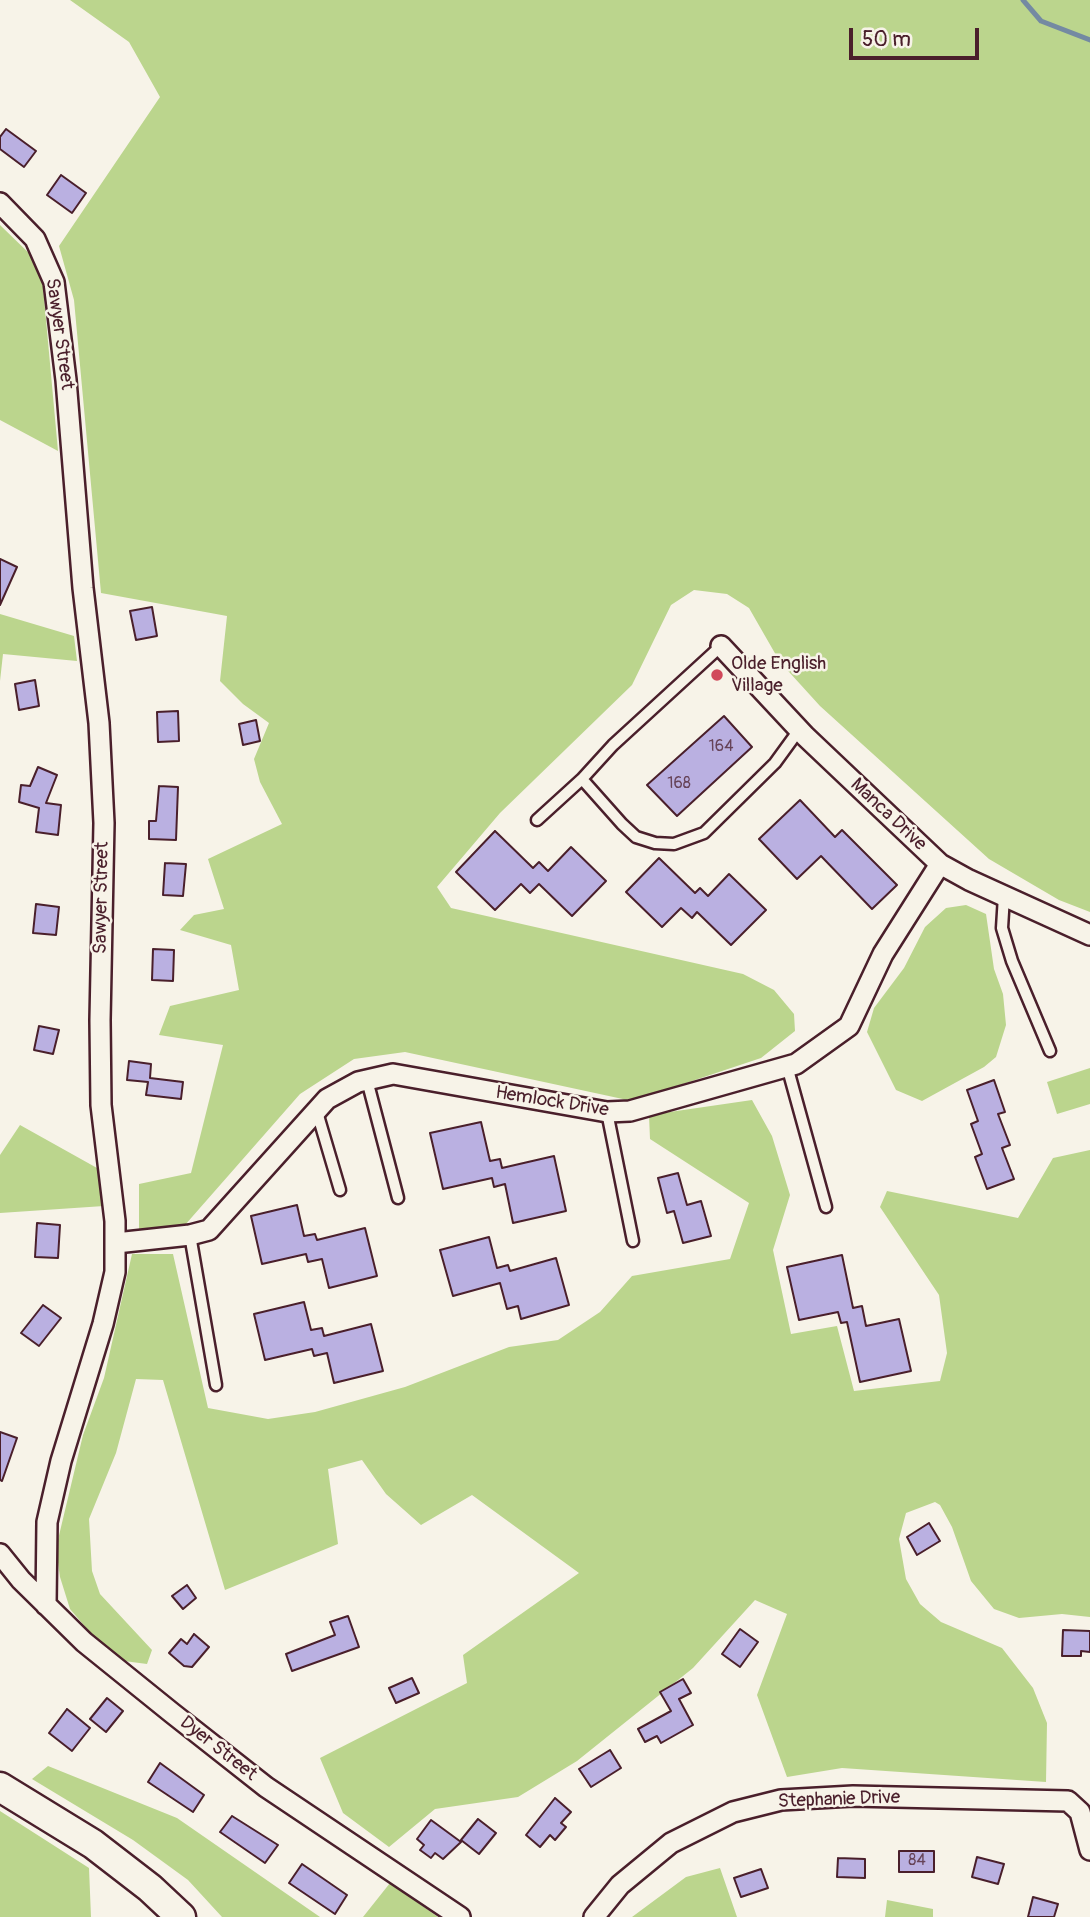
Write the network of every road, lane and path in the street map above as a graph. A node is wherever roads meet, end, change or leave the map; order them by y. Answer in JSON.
{"nodes":[{"id":1,"x":0,"y":203,"type":"edge"},
{"id":2,"x":721,"y":646,"type":"joint"},
{"id":3,"x":799,"y":730,"type":"junction"},
{"id":4,"x":582,"y":779,"type":"junction"},
{"id":5,"x":537,"y":820,"type":"dead end"},
{"id":6,"x":940,"y":864,"type":"junction"},
{"id":7,"x":1004,"y":897,"type":"junction"},
{"id":8,"x":1090,"y":935,"type":"edge"},
{"id":9,"x":1050,"y":1051,"type":"dead end"},
{"id":10,"x":787,"y":1066,"type":"junction"},
{"id":11,"x":367,"y":1080,"type":"junction"},
{"id":12,"x":317,"y":1112,"type":"junction"},
{"id":13,"x":607,"y":1112,"type":"junction"},
{"id":14,"x":340,"y":1190,"type":"dead end"},
{"id":15,"x":398,"y":1198,"type":"dead end"},
{"id":16,"x":826,"y":1206,"type":"dead end"},
{"id":17,"x":190,"y":1235,"type":"junction"},
{"id":18,"x":633,"y":1241,"type":"dead end"},
{"id":19,"x":116,"y":1243,"type":"junction"},
{"id":20,"x":216,"y":1385,"type":"dead end"},
{"id":21,"x":0,"y":1554,"type":"edge"},
{"id":22,"x":46,"y":1605,"type":"junction"},
{"id":23,"x":0,"y":1787,"type":"edge"},
{"id":24,"x":1090,"y":1850,"type":"edge"},
{"id":25,"x":181,"y":1917,"type":"edge"},
{"id":26,"x":460,"y":1917,"type":"edge"},
{"id":27,"x":594,"y":1917,"type":"edge"}],
"edges":[{"from":1,"to":19,"type":"street","name":"Sawyer Street"},
{"from":2,"to":3,"type":"street","name":"Manca Drive"},
{"from":2,"to":4,"type":"lane"},
{"from":3,"to":4,"type":"lane"},
{"from":3,"to":6,"type":"street","name":"Manca Drive"},
{"from":4,"to":5,"type":"lane"},
{"from":6,"to":7,"type":"street","name":"Manca Drive"},
{"from":6,"to":10,"type":"street","name":"Hemlock Drive"},
{"from":7,"to":8,"type":"street","name":"Manca Drive"},
{"from":7,"to":9,"type":"lane"},
{"from":10,"to":13,"type":"street","name":"Hemlock Drive"},
{"from":10,"to":16,"type":"lane"},
{"from":11,"to":12,"type":"street","name":"Hemlock Drive"},
{"from":11,"to":13,"type":"street","name":"Hemlock Drive"},
{"from":11,"to":15,"type":"lane"},
{"from":12,"to":14,"type":"lane"},
{"from":12,"to":17,"type":"street","name":"Hemlock Drive"},
{"from":13,"to":18,"type":"lane"},
{"from":17,"to":19,"type":"street","name":"Hemlock Drive"},
{"from":17,"to":20,"type":"lane"},
{"from":19,"to":22,"type":"street","name":"Sawyer Street"},
{"from":21,"to":22,"type":"street","name":"Dyer Street"},
{"from":22,"to":26,"type":"street","name":"Dyer Street"},
{"from":23,"to":25,"type":"main road"},
{"from":24,"to":27,"type":"street","name":"Stephanie Drive"}]}
